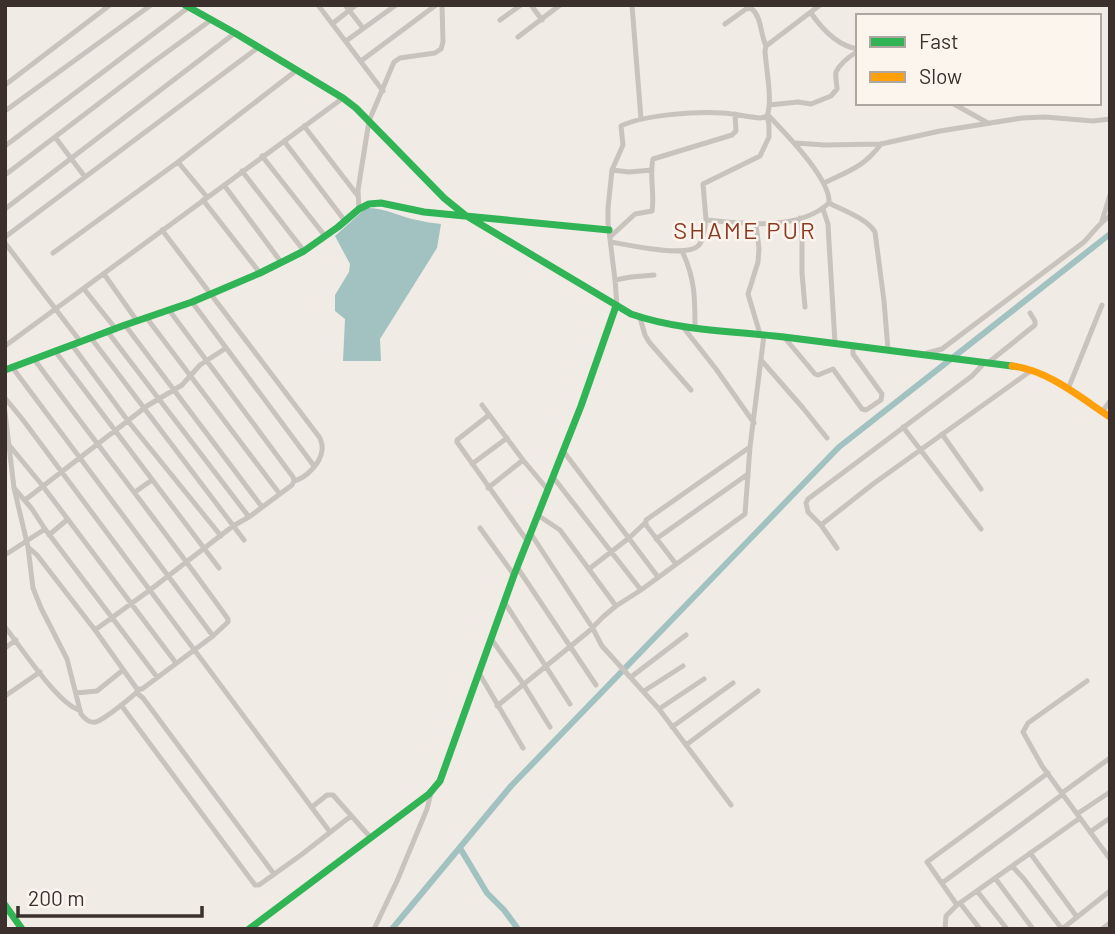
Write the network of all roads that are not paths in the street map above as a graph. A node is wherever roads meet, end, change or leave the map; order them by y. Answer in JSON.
{"nodes":[{"id":1,"x":110,"y":5,"type":"edge"},
{"id":2,"x":151,"y":5,"type":"edge"},
{"id":3,"x":318,"y":5,"type":"edge"},
{"id":4,"x":356,"y":5,"type":"edge"},
{"id":5,"x":396,"y":5,"type":"edge"},
{"id":6,"x":439,"y":5,"type":"edge"},
{"id":7,"x":521,"y":5,"type":"edge"},
{"id":8,"x":531,"y":5,"type":"edge"},
{"id":9,"x":561,"y":5,"type":"edge"},
{"id":10,"x":632,"y":5,"type":"edge"},
{"id":11,"x":820,"y":5,"type":"edge"},
{"id":12,"x":187,"y":6,"type":"edge"},
{"id":13,"x":347,"y":8,"type":"edge"},
{"id":14,"x":811,"y":13,"type":"junction"},
{"id":15,"x":211,"y":20,"type":"junction"},
{"id":16,"x":500,"y":20,"type":"dead end"},
{"id":17,"x":542,"y":20,"type":"junction"},
{"id":18,"x":332,"y":24,"type":"junction"},
{"id":19,"x":725,"y":24,"type":"dead end"},
{"id":20,"x":363,"y":28,"type":"junction"},
{"id":21,"x":236,"y":33,"type":"junction"},
{"id":22,"x":518,"y":37,"type":"dead end"},
{"id":23,"x":346,"y":41,"type":"junction"},
{"id":24,"x":766,"y":46,"type":"junction"},
{"id":25,"x":258,"y":47,"type":"junction"},
{"id":26,"x":856,"y":49,"type":"edge"},
{"id":27,"x":856,"y":52,"type":"edge"},
{"id":28,"x":361,"y":61,"type":"junction"},
{"id":29,"x":298,"y":70,"type":"junction"},
{"id":30,"x":5,"y":85,"type":"edge"},
{"id":31,"x":383,"y":91,"type":"junction"},
{"id":32,"x":344,"y":98,"type":"junction"},
{"id":33,"x":769,"y":105,"type":"junction"},
{"id":34,"x":956,"y":105,"type":"edge"},
{"id":35,"x":5,"y":111,"type":"edge"},
{"id":36,"x":736,"y":114,"type":"junction"},
{"id":37,"x":767,"y":116,"type":"junction"},
{"id":38,"x":641,"y":119,"type":"junction"},
{"id":39,"x":1110,"y":119,"type":"edge"},
{"id":40,"x":369,"y":121,"type":"junction"},
{"id":41,"x":988,"y":123,"type":"junction"},
{"id":42,"x":304,"y":126,"type":"junction"},
{"id":43,"x":55,"y":137,"type":"junction"},
{"id":44,"x":284,"y":141,"type":"junction"},
{"id":45,"x":795,"y":143,"type":"junction"},
{"id":46,"x":881,"y":144,"type":"junction"},
{"id":47,"x":5,"y":146,"type":"edge"},
{"id":48,"x":262,"y":156,"type":"junction"},
{"id":49,"x":71,"y":158,"type":"junction"},
{"id":50,"x":178,"y":162,"type":"junction"},
{"id":51,"x":612,"y":170,"type":"junction"},
{"id":52,"x":652,"y":170,"type":"junction"},
{"id":53,"x":242,"y":171,"type":"junction"},
{"id":54,"x":5,"y":175,"type":"edge"},
{"id":55,"x":85,"y":177,"type":"junction"},
{"id":56,"x":824,"y":183,"type":"junction"},
{"id":57,"x":224,"y":185,"type":"junction"},
{"id":58,"x":1110,"y":195,"type":"edge"},
{"id":59,"x":358,"y":196,"type":"junction"},
{"id":60,"x":205,"y":198,"type":"junction"},
{"id":61,"x":830,"y":203,"type":"junction"},
{"id":62,"x":5,"y":209,"type":"edge"},
{"id":63,"x":359,"y":209,"type":"junction"},
{"id":64,"x":823,"y":209,"type":"junction"},
{"id":65,"x":465,"y":215,"type":"junction"},
{"id":66,"x":1110,"y":216,"type":"edge"},
{"id":67,"x":800,"y":218,"type":"junction"},
{"id":68,"x":706,"y":220,"type":"junction"},
{"id":69,"x":345,"y":221,"type":"junction"},
{"id":70,"x":1102,"y":221,"type":"junction"},
{"id":71,"x":757,"y":225,"type":"junction"},
{"id":72,"x":162,"y":230,"type":"junction"},
{"id":73,"x":325,"y":236,"type":"junction"},
{"id":74,"x":610,"y":236,"type":"junction"},
{"id":75,"x":5,"y":237,"type":"edge"},
{"id":76,"x":5,"y":243,"type":"edge"},
{"id":77,"x":304,"y":251,"type":"junction"},
{"id":78,"x":682,"y":251,"type":"junction"},
{"id":79,"x":53,"y":253,"type":"dead end"},
{"id":80,"x":281,"y":262,"type":"junction"},
{"id":81,"x":260,"y":273,"type":"junction"},
{"id":82,"x":104,"y":274,"type":"junction"},
{"id":83,"x":654,"y":275,"type":"dead end"},
{"id":84,"x":615,"y":280,"type":"junction"},
{"id":85,"x":84,"y":289,"type":"junction"},
{"id":86,"x":212,"y":294,"type":"junction"},
{"id":87,"x":192,"y":302,"type":"junction"},
{"id":88,"x":1102,"y":305,"type":"dead end"},
{"id":89,"x":616,"y":306,"type":"junction"},
{"id":90,"x":805,"y":307,"type":"dead end"},
{"id":91,"x":55,"y":309,"type":"junction"},
{"id":92,"x":169,"y":310,"type":"junction"},
{"id":93,"x":1030,"y":313,"type":"dead end"},
{"id":94,"x":146,"y":317,"type":"junction"},
{"id":95,"x":640,"y":318,"type":"junction"},
{"id":96,"x":137,"y":320,"type":"junction"},
{"id":97,"x":125,"y":324,"type":"junction"},
{"id":98,"x":683,"y":327,"type":"junction"},
{"id":99,"x":695,"y":327,"type":"junction"},
{"id":100,"x":111,"y":330,"type":"junction"},
{"id":101,"x":762,"y":334,"type":"junction"},
{"id":102,"x":784,"y":337,"type":"junction"},
{"id":103,"x":91,"y":338,"type":"junction"},
{"id":104,"x":76,"y":343,"type":"junction"},
{"id":105,"x":835,"y":343,"type":"junction"},
{"id":106,"x":5,"y":346,"type":"edge"},
{"id":107,"x":853,"y":346,"type":"junction"},
{"id":108,"x":226,"y":348,"type":"junction"},
{"id":109,"x":55,"y":351,"type":"junction"},
{"id":110,"x":888,"y":351,"type":"junction"},
{"id":111,"x":923,"y":354,"type":"junction"},
{"id":112,"x":34,"y":359,"type":"junction"},
{"id":113,"x":761,"y":360,"type":"junction"},
{"id":114,"x":206,"y":361,"type":"junction"},
{"id":115,"x":987,"y":362,"type":"junction"},
{"id":116,"x":9,"y":369,"type":"edge"},
{"id":117,"x":1032,"y":370,"type":"junction"},
{"id":118,"x":190,"y":376,"type":"junction"},
{"id":119,"x":1068,"y":388,"type":"junction"},
{"id":120,"x":174,"y":390,"type":"junction"},
{"id":121,"x":691,"y":390,"type":"dead end"},
{"id":122,"x":5,"y":398,"type":"edge"},
{"id":123,"x":158,"y":399,"type":"junction"},
{"id":124,"x":1110,"y":401,"type":"edge"},
{"id":125,"x":482,"y":405,"type":"dead end"},
{"id":126,"x":144,"y":408,"type":"junction"},
{"id":127,"x":5,"y":412,"type":"edge"},
{"id":128,"x":1102,"y":412,"type":"junction"},
{"id":129,"x":489,"y":415,"type":"junction"},
{"id":130,"x":1110,"y":418,"type":"edge"},
{"id":131,"x":128,"y":421,"type":"junction"},
{"id":132,"x":754,"y":423,"type":"junction"},
{"id":133,"x":903,"y":427,"type":"junction"},
{"id":134,"x":115,"y":431,"type":"junction"},
{"id":135,"x":942,"y":434,"type":"junction"},
{"id":136,"x":507,"y":438,"type":"junction"},
{"id":137,"x":827,"y":438,"type":"dead end"},
{"id":138,"x":97,"y":444,"type":"junction"},
{"id":139,"x":9,"y":445,"type":"junction"},
{"id":140,"x":750,"y":447,"type":"junction"},
{"id":141,"x":921,"y":449,"type":"junction"},
{"id":142,"x":564,"y":452,"type":"junction"},
{"id":143,"x":79,"y":457,"type":"junction"},
{"id":144,"x":523,"y":460,"type":"junction"},
{"id":145,"x":472,"y":464,"type":"junction"},
{"id":146,"x":314,"y":466,"type":"junction"},
{"id":147,"x":60,"y":472,"type":"junction"},
{"id":148,"x":748,"y":474,"type":"junction"},
{"id":149,"x":553,"y":477,"type":"junction"},
{"id":150,"x":152,"y":480,"type":"junction"},
{"id":151,"x":294,"y":481,"type":"junction"},
{"id":152,"x":42,"y":485,"type":"junction"},
{"id":153,"x":14,"y":488,"type":"junction"},
{"id":154,"x":488,"y":488,"type":"junction"},
{"id":155,"x":981,"y":489,"type":"dead end"},
{"id":156,"x":548,"y":490,"type":"junction"},
{"id":157,"x":135,"y":492,"type":"junction"},
{"id":158,"x":279,"y":493,"type":"junction"},
{"id":159,"x":25,"y":500,"type":"junction"},
{"id":160,"x":262,"y":507,"type":"junction"},
{"id":161,"x":539,"y":516,"type":"junction"},
{"id":162,"x":249,"y":517,"type":"junction"},
{"id":163,"x":68,"y":519,"type":"junction"},
{"id":164,"x":645,"y":523,"type":"junction"},
{"id":165,"x":821,"y":525,"type":"junction"},
{"id":166,"x":233,"y":526,"type":"junction"},
{"id":167,"x":480,"y":528,"type":"dead end"},
{"id":168,"x":45,"y":529,"type":"junction"},
{"id":169,"x":981,"y":529,"type":"dead end"},
{"id":170,"x":49,"y":535,"type":"junction"},
{"id":171,"x":221,"y":536,"type":"junction"},
{"id":172,"x":529,"y":538,"type":"junction"},
{"id":173,"x":629,"y":538,"type":"junction"},
{"id":174,"x":656,"y":539,"type":"junction"},
{"id":175,"x":244,"y":540,"type":"dead end"},
{"id":176,"x":27,"y":545,"type":"junction"},
{"id":177,"x":204,"y":548,"type":"junction"},
{"id":178,"x":837,"y":548,"type":"dead end"},
{"id":179,"x":612,"y":552,"type":"junction"},
{"id":180,"x":5,"y":555,"type":"edge"},
{"id":181,"x":187,"y":562,"type":"junction"},
{"id":182,"x":676,"y":564,"type":"junction"},
{"id":183,"x":219,"y":568,"type":"dead end"},
{"id":184,"x":589,"y":569,"type":"junction"},
{"id":185,"x":516,"y":571,"type":"junction"},
{"id":186,"x":169,"y":575,"type":"junction"},
{"id":187,"x":658,"y":577,"type":"junction"},
{"id":188,"x":150,"y":590,"type":"junction"},
{"id":189,"x":641,"y":590,"type":"junction"},
{"id":190,"x":133,"y":603,"type":"junction"},
{"id":191,"x":505,"y":603,"type":"junction"},
{"id":192,"x":616,"y":606,"type":"junction"},
{"id":193,"x":113,"y":617,"type":"junction"},
{"id":194,"x":5,"y":627,"type":"edge"},
{"id":195,"x":592,"y":627,"type":"junction"},
{"id":196,"x":95,"y":630,"type":"junction"},
{"id":197,"x":686,"y":635,"type":"dead end"},
{"id":198,"x":213,"y":636,"type":"junction"},
{"id":199,"x":16,"y":640,"type":"junction"},
{"id":200,"x":492,"y":640,"type":"junction"},
{"id":201,"x":571,"y":646,"type":"junction"},
{"id":202,"x":5,"y":648,"type":"edge"},
{"id":203,"x":194,"y":650,"type":"junction"},
{"id":204,"x":176,"y":663,"type":"junction"},
{"id":205,"x":546,"y":666,"type":"junction"},
{"id":206,"x":683,"y":666,"type":"dead end"},
{"id":207,"x":123,"y":670,"type":"junction"},
{"id":208,"x":40,"y":672,"type":"junction"},
{"id":209,"x":479,"y":673,"type":"junction"},
{"id":210,"x":158,"y":677,"type":"junction"},
{"id":211,"x":631,"y":677,"type":"junction"},
{"id":212,"x":704,"y":679,"type":"dead end"},
{"id":213,"x":1087,"y":681,"type":"dead end"},
{"id":214,"x":733,"y":684,"type":"dead end"},
{"id":215,"x":524,"y":685,"type":"junction"},
{"id":216,"x":596,"y":685,"type":"dead end"},
{"id":217,"x":138,"y":691,"type":"junction"},
{"id":218,"x":644,"y":691,"type":"junction"},
{"id":219,"x":758,"y":691,"type":"dead end"},
{"id":220,"x":76,"y":693,"type":"junction"},
{"id":221,"x":5,"y":696,"type":"edge"},
{"id":222,"x":570,"y":704,"type":"dead end"},
{"id":223,"x":121,"y":705,"type":"junction"},
{"id":224,"x":497,"y":706,"type":"junction"},
{"id":225,"x":659,"y":709,"type":"junction"},
{"id":226,"x":79,"y":710,"type":"junction"},
{"id":227,"x":550,"y":727,"type":"dead end"},
{"id":228,"x":672,"y":727,"type":"junction"},
{"id":229,"x":686,"y":745,"type":"junction"},
{"id":230,"x":523,"y":748,"type":"dead end"},
{"id":231,"x":1110,"y":758,"type":"edge"},
{"id":232,"x":1048,"y":774,"type":"junction"},
{"id":233,"x":431,"y":792,"type":"junction"},
{"id":234,"x":1110,"y":792,"type":"edge"},
{"id":235,"x":1062,"y":793,"type":"junction"},
{"id":236,"x":731,"y":805,"type":"dead end"},
{"id":237,"x":312,"y":807,"type":"junction"},
{"id":238,"x":351,"y":816,"type":"junction"},
{"id":239,"x":1079,"y":816,"type":"junction"},
{"id":240,"x":1110,"y":818,"type":"edge"},
{"id":241,"x":330,"y":832,"type":"junction"},
{"id":242,"x":1090,"y":832,"type":"junction"},
{"id":243,"x":371,"y":838,"type":"junction"},
{"id":244,"x":1107,"y":851,"type":"edge"},
{"id":245,"x":1030,"y":853,"type":"junction"},
{"id":246,"x":1110,"y":859,"type":"edge"},
{"id":247,"x":1012,"y":866,"type":"junction"},
{"id":248,"x":274,"y":874,"type":"junction"},
{"id":249,"x":995,"y":878,"type":"junction"},
{"id":250,"x":942,"y":883,"type":"junction"},
{"id":251,"x":977,"y":891,"type":"junction"},
{"id":252,"x":1110,"y":891,"type":"edge"},
{"id":253,"x":959,"y":904,"type":"junction"},
{"id":254,"x":5,"y":905,"type":"edge"},
{"id":255,"x":1077,"y":917,"type":"junction"},
{"id":256,"x":1110,"y":923,"type":"edge"},
{"id":257,"x":946,"y":928,"type":"edge"},
{"id":258,"x":22,"y":929,"type":"edge"},
{"id":259,"x":249,"y":929,"type":"edge"},
{"id":260,"x":374,"y":929,"type":"edge"},
{"id":261,"x":980,"y":929,"type":"edge"},
{"id":262,"x":1007,"y":929,"type":"edge"},
{"id":263,"x":1033,"y":929,"type":"edge"},
{"id":264,"x":1062,"y":929,"type":"edge"},
{"id":265,"x":1102,"y":929,"type":"edge"}],
"edges":[{"from":1,"to":30,"type":"street"},
{"from":2,"to":35,"type":"street"},
{"from":3,"to":18,"type":"street"},
{"from":4,"to":13,"type":"street"},
{"from":5,"to":20,"type":"street"},
{"from":6,"to":28,"type":"street"},
{"from":6,"to":31,"type":"street"},
{"from":7,"to":16,"type":"street"},
{"from":8,"to":17,"type":"street"},
{"from":9,"to":17,"type":"street"},
{"from":10,"to":38,"type":"street"},
{"from":11,"to":14,"type":"street"},
{"from":12,"to":15,"type":"street"},
{"from":12,"to":47,"type":"street"},
{"from":13,"to":18,"type":"street"},
{"from":13,"to":20,"type":"street"},
{"from":14,"to":24,"type":"street"},
{"from":14,"to":26,"type":"street"},
{"from":15,"to":21,"type":"street"},
{"from":15,"to":43,"type":"street"},
{"from":17,"to":22,"type":"street"},
{"from":18,"to":23,"type":"street"},
{"from":19,"to":24,"type":"street"},
{"from":20,"to":23,"type":"street"},
{"from":21,"to":25,"type":"street"},
{"from":21,"to":49,"type":"street"},
{"from":23,"to":28,"type":"street"},
{"from":24,"to":33,"type":"street"},
{"from":25,"to":29,"type":"street"},
{"from":25,"to":55,"type":"street"},
{"from":27,"to":33,"type":"street"},
{"from":28,"to":31,"type":"street"},
{"from":29,"to":32,"type":"street"},
{"from":29,"to":50,"type":"street"},
{"from":31,"to":40,"type":"street"},
{"from":32,"to":40,"type":"street"},
{"from":32,"to":42,"type":"street"},
{"from":33,"to":37,"type":"street"},
{"from":34,"to":41,"type":"street"},
{"from":36,"to":37,"type":"street"},
{"from":36,"to":38,"type":"street"},
{"from":36,"to":52,"type":"street"},
{"from":37,"to":45,"type":"street"},
{"from":37,"to":68,"type":"street"},
{"from":38,"to":51,"type":"street"},
{"from":39,"to":41,"type":"street"},
{"from":40,"to":59,"type":"street"},
{"from":40,"to":65,"type":"street"},
{"from":41,"to":46,"type":"street"},
{"from":42,"to":44,"type":"street"},
{"from":42,"to":59,"type":"street"},
{"from":43,"to":49,"type":"street"},
{"from":43,"to":54,"type":"street"},
{"from":44,"to":48,"type":"street"},
{"from":44,"to":69,"type":"street"},
{"from":45,"to":46,"type":"street"},
{"from":45,"to":56,"type":"street"},
{"from":46,"to":56,"type":"street"},
{"from":48,"to":53,"type":"street"},
{"from":48,"to":73,"type":"street"},
{"from":49,"to":55,"type":"street"},
{"from":49,"to":62,"type":"street"},
{"from":50,"to":60,"type":"street"},
{"from":50,"to":79,"type":"street"},
{"from":51,"to":52,"type":"street"},
{"from":51,"to":74,"type":"street"},
{"from":52,"to":74,"type":"street"},
{"from":53,"to":57,"type":"street"},
{"from":53,"to":77,"type":"street"},
{"from":55,"to":75,"type":"street"},
{"from":56,"to":61,"type":"street"},
{"from":57,"to":60,"type":"street"},
{"from":57,"to":80,"type":"street"},
{"from":58,"to":70,"type":"street"},
{"from":59,"to":63,"type":"street"},
{"from":60,"to":72,"type":"street"},
{"from":60,"to":81,"type":"street"},
{"from":61,"to":64,"type":"street"},
{"from":61,"to":110,"type":"street"},
{"from":63,"to":65,"type":"street"},
{"from":63,"to":69,"type":"street"},
{"from":64,"to":67,"type":"street"},
{"from":64,"to":105,"type":"street"},
{"from":65,"to":74,"type":"street"},
{"from":65,"to":89,"type":"street"},
{"from":66,"to":70,"type":"street"},
{"from":67,"to":71,"type":"street"},
{"from":67,"to":90,"type":"street"},
{"from":68,"to":71,"type":"street"},
{"from":68,"to":78,"type":"street"},
{"from":69,"to":73,"type":"street"},
{"from":70,"to":111,"type":"street"},
{"from":71,"to":101,"type":"street"},
{"from":72,"to":82,"type":"street"},
{"from":72,"to":86,"type":"street"},
{"from":73,"to":77,"type":"street"},
{"from":74,"to":78,"type":"street"},
{"from":74,"to":84,"type":"street"},
{"from":76,"to":91,"type":"street"},
{"from":77,"to":80,"type":"street"},
{"from":78,"to":99,"type":"street"},
{"from":80,"to":81,"type":"street"},
{"from":81,"to":86,"type":"street"},
{"from":82,"to":85,"type":"street"},
{"from":82,"to":96,"type":"street"},
{"from":83,"to":84,"type":"street"},
{"from":84,"to":89,"type":"street"},
{"from":85,"to":91,"type":"street"},
{"from":85,"to":100,"type":"street"},
{"from":86,"to":87,"type":"street"},
{"from":86,"to":146,"type":"street"},
{"from":87,"to":92,"type":"street"},
{"from":87,"to":108,"type":"street"},
{"from":88,"to":119,"type":"street"},
{"from":89,"to":95,"type":"street"},
{"from":89,"to":142,"type":"street"},
{"from":91,"to":104,"type":"street"},
{"from":91,"to":106,"type":"street"},
{"from":92,"to":94,"type":"street"},
{"from":92,"to":114,"type":"street"},
{"from":93,"to":115,"type":"street"},
{"from":94,"to":96,"type":"street"},
{"from":94,"to":118,"type":"street"},
{"from":95,"to":98,"type":"street"},
{"from":95,"to":121,"type":"street"},
{"from":96,"to":97,"type":"street"},
{"from":97,"to":100,"type":"street"},
{"from":97,"to":120,"type":"street"},
{"from":98,"to":99,"type":"street"},
{"from":98,"to":132,"type":"street"},
{"from":99,"to":101,"type":"street"},
{"from":100,"to":103,"type":"street"},
{"from":100,"to":123,"type":"street"},
{"from":101,"to":102,"type":"street"},
{"from":101,"to":113,"type":"street"},
{"from":102,"to":105,"type":"street"},
{"from":102,"to":107,"type":"street"},
{"from":103,"to":104,"type":"street"},
{"from":103,"to":126,"type":"street"},
{"from":104,"to":109,"type":"street"},
{"from":104,"to":131,"type":"street"},
{"from":105,"to":107,"type":"street"},
{"from":107,"to":110,"type":"street"},
{"from":108,"to":114,"type":"street"},
{"from":108,"to":146,"type":"street"},
{"from":109,"to":112,"type":"street"},
{"from":109,"to":134,"type":"street"},
{"from":110,"to":111,"type":"street"},
{"from":111,"to":115,"type":"street"},
{"from":112,"to":116,"type":"street"},
{"from":112,"to":138,"type":"street"},
{"from":113,"to":132,"type":"street"},
{"from":113,"to":137,"type":"street"},
{"from":114,"to":118,"type":"street"},
{"from":114,"to":151,"type":"street"},
{"from":115,"to":117,"type":"street"},
{"from":115,"to":133,"type":"street"},
{"from":116,"to":143,"type":"street"},
{"from":117,"to":119,"type":"street"},
{"from":117,"to":135,"type":"street"},
{"from":118,"to":120,"type":"street"},
{"from":118,"to":158,"type":"street"},
{"from":119,"to":128,"type":"street"},
{"from":120,"to":123,"type":"street"},
{"from":120,"to":160,"type":"street"},
{"from":122,"to":147,"type":"street"},
{"from":123,"to":126,"type":"street"},
{"from":123,"to":162,"type":"street"},
{"from":124,"to":128,"type":"street"},
{"from":125,"to":129,"type":"street"},
{"from":126,"to":131,"type":"street"},
{"from":126,"to":166,"type":"street"},
{"from":127,"to":139,"type":"street"},
{"from":128,"to":130,"type":"street"},
{"from":129,"to":136,"type":"street"},
{"from":129,"to":145,"type":"street"},
{"from":131,"to":134,"type":"street"},
{"from":131,"to":171,"type":"street"},
{"from":132,"to":140,"type":"street"},
{"from":133,"to":141,"type":"street"},
{"from":133,"to":165,"type":"street"},
{"from":134,"to":138,"type":"street"},
{"from":134,"to":150,"type":"street"},
{"from":135,"to":141,"type":"street"},
{"from":135,"to":155,"type":"street"},
{"from":136,"to":144,"type":"street"},
{"from":136,"to":145,"type":"street"},
{"from":138,"to":143,"type":"street"},
{"from":138,"to":157,"type":"street"},
{"from":139,"to":152,"type":"street"},
{"from":139,"to":153,"type":"street"},
{"from":140,"to":148,"type":"street"},
{"from":140,"to":164,"type":"street"},
{"from":141,"to":165,"type":"street"},
{"from":141,"to":169,"type":"street"},
{"from":142,"to":149,"type":"street"},
{"from":142,"to":173,"type":"street"},
{"from":143,"to":147,"type":"street"},
{"from":143,"to":186,"type":"street"},
{"from":144,"to":154,"type":"street"},
{"from":144,"to":156,"type":"street"},
{"from":145,"to":154,"type":"street"},
{"from":146,"to":151,"type":"street"},
{"from":147,"to":152,"type":"street"},
{"from":147,"to":188,"type":"street"},
{"from":148,"to":174,"type":"street"},
{"from":148,"to":182,"type":"street"},
{"from":149,"to":156,"type":"street"},
{"from":149,"to":179,"type":"street"},
{"from":150,"to":157,"type":"street"},
{"from":150,"to":177,"type":"street"},
{"from":151,"to":158,"type":"street"},
{"from":152,"to":159,"type":"street"},
{"from":152,"to":163,"type":"street"},
{"from":153,"to":159,"type":"street"},
{"from":153,"to":176,"type":"street"},
{"from":154,"to":172,"type":"street"},
{"from":156,"to":161,"type":"street"},
{"from":157,"to":181,"type":"street"},
{"from":158,"to":160,"type":"street"},
{"from":159,"to":168,"type":"street"},
{"from":160,"to":162,"type":"street"},
{"from":161,"to":172,"type":"street"},
{"from":161,"to":184,"type":"street"},
{"from":162,"to":166,"type":"street"},
{"from":163,"to":170,"type":"street"},
{"from":163,"to":190,"type":"street"},
{"from":164,"to":173,"type":"street"},
{"from":164,"to":174,"type":"street"},
{"from":165,"to":178,"type":"street"},
{"from":166,"to":171,"type":"street"},
{"from":166,"to":175,"type":"street"},
{"from":167,"to":185,"type":"street"},
{"from":168,"to":170,"type":"street"},
{"from":168,"to":176,"type":"street"},
{"from":170,"to":193,"type":"street"},
{"from":171,"to":177,"type":"street"},
{"from":172,"to":185,"type":"street"},
{"from":172,"to":195,"type":"street"},
{"from":173,"to":179,"type":"street"},
{"from":173,"to":187,"type":"street"},
{"from":174,"to":182,"type":"street"},
{"from":176,"to":180,"type":"street"},
{"from":176,"to":196,"type":"street"},
{"from":176,"to":220,"type":"street"},
{"from":177,"to":181,"type":"street"},
{"from":177,"to":183,"type":"street"},
{"from":179,"to":184,"type":"street"},
{"from":179,"to":189,"type":"street"},
{"from":181,"to":186,"type":"street"},
{"from":181,"to":198,"type":"street"},
{"from":182,"to":187,"type":"street"},
{"from":184,"to":192,"type":"street"},
{"from":185,"to":191,"type":"street"},
{"from":185,"to":201,"type":"street"},
{"from":186,"to":188,"type":"street"},
{"from":186,"to":198,"type":"street"},
{"from":187,"to":189,"type":"street"},
{"from":188,"to":190,"type":"street"},
{"from":188,"to":203,"type":"street"},
{"from":189,"to":192,"type":"street"},
{"from":190,"to":193,"type":"street"},
{"from":190,"to":204,"type":"street"},
{"from":191,"to":200,"type":"street"},
{"from":191,"to":205,"type":"street"},
{"from":192,"to":195,"type":"street"},
{"from":193,"to":196,"type":"street"},
{"from":193,"to":210,"type":"street"},
{"from":194,"to":199,"type":"street"},
{"from":195,"to":201,"type":"street"},
{"from":195,"to":211,"type":"street"},
{"from":196,"to":207,"type":"street"},
{"from":197,"to":211,"type":"street"},
{"from":198,"to":203,"type":"street"},
{"from":199,"to":202,"type":"street"},
{"from":199,"to":208,"type":"street"},
{"from":200,"to":209,"type":"street"},
{"from":200,"to":215,"type":"street"},
{"from":201,"to":205,"type":"street"},
{"from":201,"to":216,"type":"street"},
{"from":203,"to":204,"type":"street"},
{"from":203,"to":237,"type":"street"},
{"from":204,"to":210,"type":"street"},
{"from":205,"to":215,"type":"street"},
{"from":205,"to":222,"type":"street"},
{"from":206,"to":218,"type":"street"},
{"from":207,"to":217,"type":"street"},
{"from":207,"to":220,"type":"street"},
{"from":208,"to":221,"type":"street"},
{"from":208,"to":226,"type":"street"},
{"from":209,"to":224,"type":"street"},
{"from":209,"to":233,"type":"street"},
{"from":210,"to":217,"type":"street"},
{"from":211,"to":218,"type":"street"},
{"from":212,"to":225,"type":"street"},
{"from":213,"to":232,"type":"street"},
{"from":214,"to":228,"type":"street"},
{"from":215,"to":224,"type":"street"},
{"from":215,"to":227,"type":"street"},
{"from":217,"to":223,"type":"street"},
{"from":217,"to":248,"type":"street"},
{"from":218,"to":225,"type":"street"},
{"from":219,"to":229,"type":"street"},
{"from":220,"to":226,"type":"street"},
{"from":223,"to":226,"type":"street"},
{"from":223,"to":248,"type":"street"},
{"from":224,"to":230,"type":"street"},
{"from":225,"to":228,"type":"street"},
{"from":228,"to":229,"type":"street"},
{"from":229,"to":236,"type":"street"},
{"from":231,"to":235,"type":"street"},
{"from":232,"to":235,"type":"street"},
{"from":232,"to":250,"type":"street"},
{"from":233,"to":243,"type":"street"},
{"from":233,"to":260,"type":"street"},
{"from":234,"to":239,"type":"street"},
{"from":235,"to":239,"type":"street"},
{"from":235,"to":250,"type":"street"},
{"from":237,"to":238,"type":"street"},
{"from":237,"to":241,"type":"street"},
{"from":238,"to":241,"type":"street"},
{"from":238,"to":243,"type":"street"},
{"from":239,"to":242,"type":"street"},
{"from":239,"to":245,"type":"street"},
{"from":240,"to":242,"type":"street"},
{"from":241,"to":248,"type":"street"},
{"from":242,"to":244,"type":"street"},
{"from":243,"to":259,"type":"street"},
{"from":244,"to":246,"type":"street"},
{"from":245,"to":247,"type":"street"},
{"from":245,"to":255,"type":"street"},
{"from":247,"to":249,"type":"street"},
{"from":247,"to":264,"type":"street"},
{"from":249,"to":251,"type":"street"},
{"from":249,"to":263,"type":"street"},
{"from":250,"to":253,"type":"street"},
{"from":251,"to":253,"type":"street"},
{"from":251,"to":262,"type":"street"},
{"from":252,"to":255,"type":"street"},
{"from":253,"to":257,"type":"street"},
{"from":253,"to":261,"type":"street"},
{"from":254,"to":258,"type":"street"},
{"from":255,"to":264,"type":"street"},
{"from":256,"to":265,"type":"street"}]}
